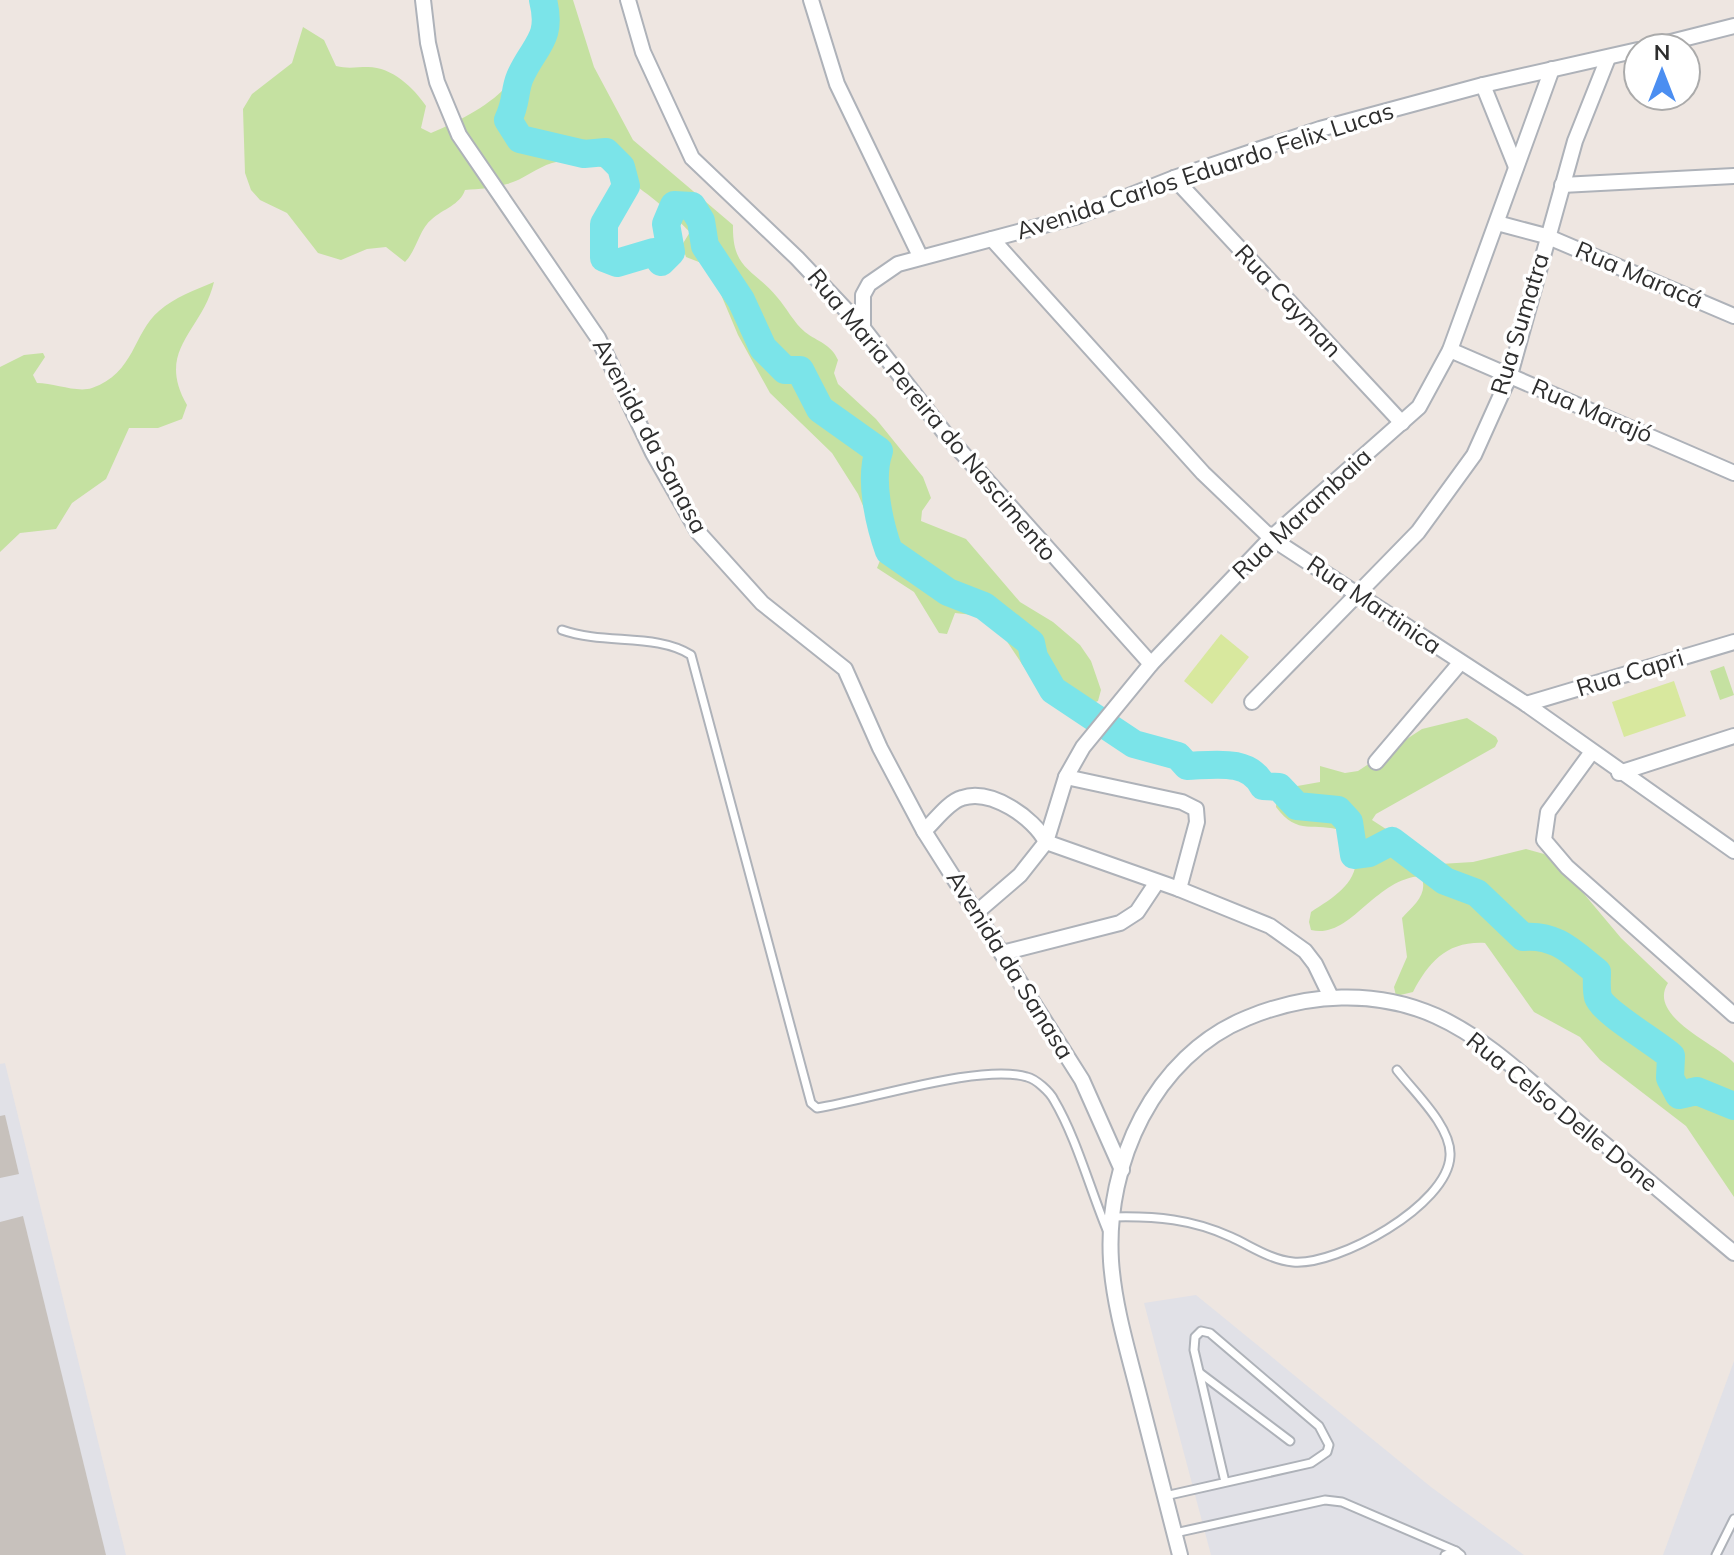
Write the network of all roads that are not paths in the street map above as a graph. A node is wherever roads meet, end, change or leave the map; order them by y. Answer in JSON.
{"nodes":[{"id":1,"x":423,"y":0,"type":"edge"},
{"id":2,"x":628,"y":0,"type":"edge"},
{"id":3,"x":811,"y":0,"type":"edge"},
{"id":4,"x":1734,"y":26,"type":"edge"},
{"id":5,"x":1702,"y":34,"type":"edge"},
{"id":6,"x":1622,"y":54,"type":"edge"},
{"id":7,"x":1608,"y":58,"type":"junction"},
{"id":8,"x":1552,"y":69,"type":"junction"},
{"id":9,"x":1483,"y":85,"type":"junction"},
{"id":10,"x":1516,"y":167,"type":"junction"},
{"id":11,"x":1734,"y":176,"type":"edge"},
{"id":12,"x":1174,"y":178,"type":"junction"},
{"id":13,"x":1562,"y":185,"type":"junction"},
{"id":14,"x":1497,"y":223,"type":"junction"},
{"id":15,"x":1546,"y":236,"type":"junction"},
{"id":16,"x":992,"y":239,"type":"junction"},
{"id":17,"x":920,"y":256,"type":"junction"},
{"id":18,"x":1734,"y":316,"type":"edge"},
{"id":19,"x":863,"y":328,"type":"junction"},
{"id":20,"x":1450,"y":350,"type":"junction"},
{"id":21,"x":1510,"y":375,"type":"junction"},
{"id":22,"x":1402,"y":423,"type":"junction"},
{"id":23,"x":1734,"y":473,"type":"edge"},
{"id":24,"x":1271,"y":538,"type":"junction"},
{"id":25,"x":1357,"y":592,"type":"junction"},
{"id":26,"x":562,"y":630,"type":"dead end"},
{"id":27,"x":1734,"y":642,"type":"edge"},
{"id":28,"x":1460,"y":663,"type":"junction"},
{"id":29,"x":1151,"y":664,"type":"junction"},
{"id":30,"x":1252,"y":702,"type":"dead end"},
{"id":31,"x":1526,"y":704,"type":"junction"},
{"id":32,"x":1734,"y":736,"type":"edge"},
{"id":33,"x":1591,"y":753,"type":"junction"},
{"id":34,"x":1376,"y":762,"type":"dead end"},
{"id":35,"x":1619,"y":773,"type":"junction"},
{"id":36,"x":1066,"y":777,"type":"junction"},
{"id":37,"x":924,"y":831,"type":"junction"},
{"id":38,"x":1046,"y":842,"type":"junction"},
{"id":39,"x":1734,"y":851,"type":"edge"},
{"id":40,"x":1157,"y":882,"type":"junction"},
{"id":41,"x":1179,"y":889,"type":"junction"},
{"id":42,"x":977,"y":912,"type":"junction"},
{"id":43,"x":1002,"y":953,"type":"junction"},
{"id":44,"x":1331,"y":997,"type":"junction"},
{"id":45,"x":1734,"y":1015,"type":"edge"},
{"id":46,"x":1397,"y":1070,"type":"dead end"},
{"id":47,"x":1122,"y":1170,"type":"junction"},
{"id":48,"x":1113,"y":1217,"type":"junction"},
{"id":49,"x":1110,"y":1240,"type":"junction"},
{"id":50,"x":1734,"y":1253,"type":"edge"},
{"id":51,"x":1200,"y":1373,"type":"junction"},
{"id":52,"x":1290,"y":1441,"type":"dead end"},
{"id":53,"x":1225,"y":1482,"type":"junction"},
{"id":54,"x":1165,"y":1496,"type":"junction"},
{"id":55,"x":1734,"y":1519,"type":"edge"},
{"id":56,"x":1175,"y":1533,"type":"junction"},
{"id":57,"x":1459,"y":1553,"type":"edge"},
{"id":58,"x":1180,"y":1555,"type":"edge"},
{"id":59,"x":1445,"y":1555,"type":"edge"},
{"id":60,"x":1716,"y":1555,"type":"edge"}],
"edges":[{"from":1,"to":37,"type":"street","name":"Avenida da Sanasa"},
{"from":2,"to":19,"type":"street","name":"Rua Maria Pereira do Nascimento"},
{"from":3,"to":17,"type":"street"},
{"from":4,"to":5,"type":"street"},
{"from":6,"to":7,"type":"street","name":"Avenida Carlos Eduardo Felix Lucas"},
{"from":7,"to":8,"type":"street","name":"Avenida Carlos Eduardo Felix Lucas"},
{"from":7,"to":13,"type":"street","name":"Rua Sumatra"},
{"from":8,"to":9,"type":"street","name":"Avenida Carlos Eduardo Felix Lucas"},
{"from":8,"to":10,"type":"street","name":"Rua Marambaia"},
{"from":9,"to":10,"type":"street"},
{"from":9,"to":12,"type":"street","name":"Avenida Carlos Eduardo Felix Lucas"},
{"from":10,"to":14,"type":"street","name":"Rua Marambaia"},
{"from":11,"to":13,"type":"street"},
{"from":12,"to":16,"type":"street","name":"Avenida Carlos Eduardo Felix Lucas"},
{"from":12,"to":22,"type":"street","name":"Rua Cayman"},
{"from":13,"to":15,"type":"street","name":"Rua Sumatra"},
{"from":14,"to":15,"type":"street","name":"Rua Maracá"},
{"from":14,"to":20,"type":"street","name":"Rua Marambaia"},
{"from":15,"to":18,"type":"street","name":"Rua Maracá"},
{"from":15,"to":21,"type":"street","name":"Rua Sumatra"},
{"from":16,"to":17,"type":"street","name":"Avenida Carlos Eduardo Felix Lucas"},
{"from":16,"to":24,"type":"street","name":"Rua Martinica"},
{"from":17,"to":19,"type":"street","name":"Avenida Carlos Eduardo Felix Lucas"},
{"from":19,"to":29,"type":"street","name":"Rua Maria Pereira do Nascimento"},
{"from":20,"to":21,"type":"street","name":"Rua Marajó"},
{"from":20,"to":22,"type":"street","name":"Rua Marambaia"},
{"from":21,"to":23,"type":"street","name":"Rua Marajó"},
{"from":21,"to":25,"type":"street","name":"Rua Sumatra"},
{"from":22,"to":24,"type":"street","name":"Rua Marambaia"},
{"from":24,"to":25,"type":"street","name":"Rua Martinica"},
{"from":24,"to":29,"type":"street","name":"Rua Marambaia"},
{"from":25,"to":28,"type":"street","name":"Rua Martinica"},
{"from":25,"to":30,"type":"street","name":"Rua Sumatra"},
{"from":26,"to":49,"type":"lane"},
{"from":27,"to":31,"type":"street","name":"Rua Capri"},
{"from":28,"to":31,"type":"street","name":"Rua Martinica"},
{"from":28,"to":34,"type":"street"},
{"from":29,"to":36,"type":"street","name":"Rua Marambaia"},
{"from":31,"to":33,"type":"street","name":"Rua Martinica"},
{"from":32,"to":35,"type":"street"},
{"from":33,"to":35,"type":"street","name":"Rua Martinica"},
{"from":33,"to":45,"type":"street"},
{"from":35,"to":39,"type":"street","name":"Rua Martinica"},
{"from":36,"to":38,"type":"street","name":"Rua Marambaia"},
{"from":36,"to":41,"type":"street"},
{"from":37,"to":38,"type":"street"},
{"from":37,"to":42,"type":"street","name":"Avenida da Sanasa"},
{"from":38,"to":40,"type":"street"},
{"from":38,"to":42,"type":"street","name":"Rua Marambaia"},
{"from":40,"to":41,"type":"street"},
{"from":40,"to":43,"type":"street"},
{"from":41,"to":44,"type":"street"},
{"from":42,"to":43,"type":"street","name":"Avenida da Sanasa"},
{"from":43,"to":47,"type":"street","name":"Avenida da Sanasa"},
{"from":44,"to":47,"type":"street","name":"Rua Celso Delle Done"},
{"from":44,"to":50,"type":"street","name":"Rua Celso Delle Done"},
{"from":46,"to":48,"type":"lane"},
{"from":47,"to":48,"type":"street","name":"Rua Celso Delle Done"},
{"from":48,"to":49,"type":"street","name":"Rua Celso Delle Done"},
{"from":49,"to":54,"type":"street","name":"Rua Celso Delle Done"},
{"from":51,"to":52,"type":"lane"},
{"from":51,"to":53,"type":"lane"},
{"from":51,"to":53,"type":"lane"},
{"from":53,"to":54,"type":"lane"},
{"from":54,"to":56,"type":"street","name":"Rua Celso Delle Done"},
{"from":55,"to":60,"type":"lane"},
{"from":56,"to":57,"type":"lane"},
{"from":56,"to":58,"type":"street","name":"Rua Celso Delle Done"},
{"from":57,"to":59,"type":"lane"}]}
